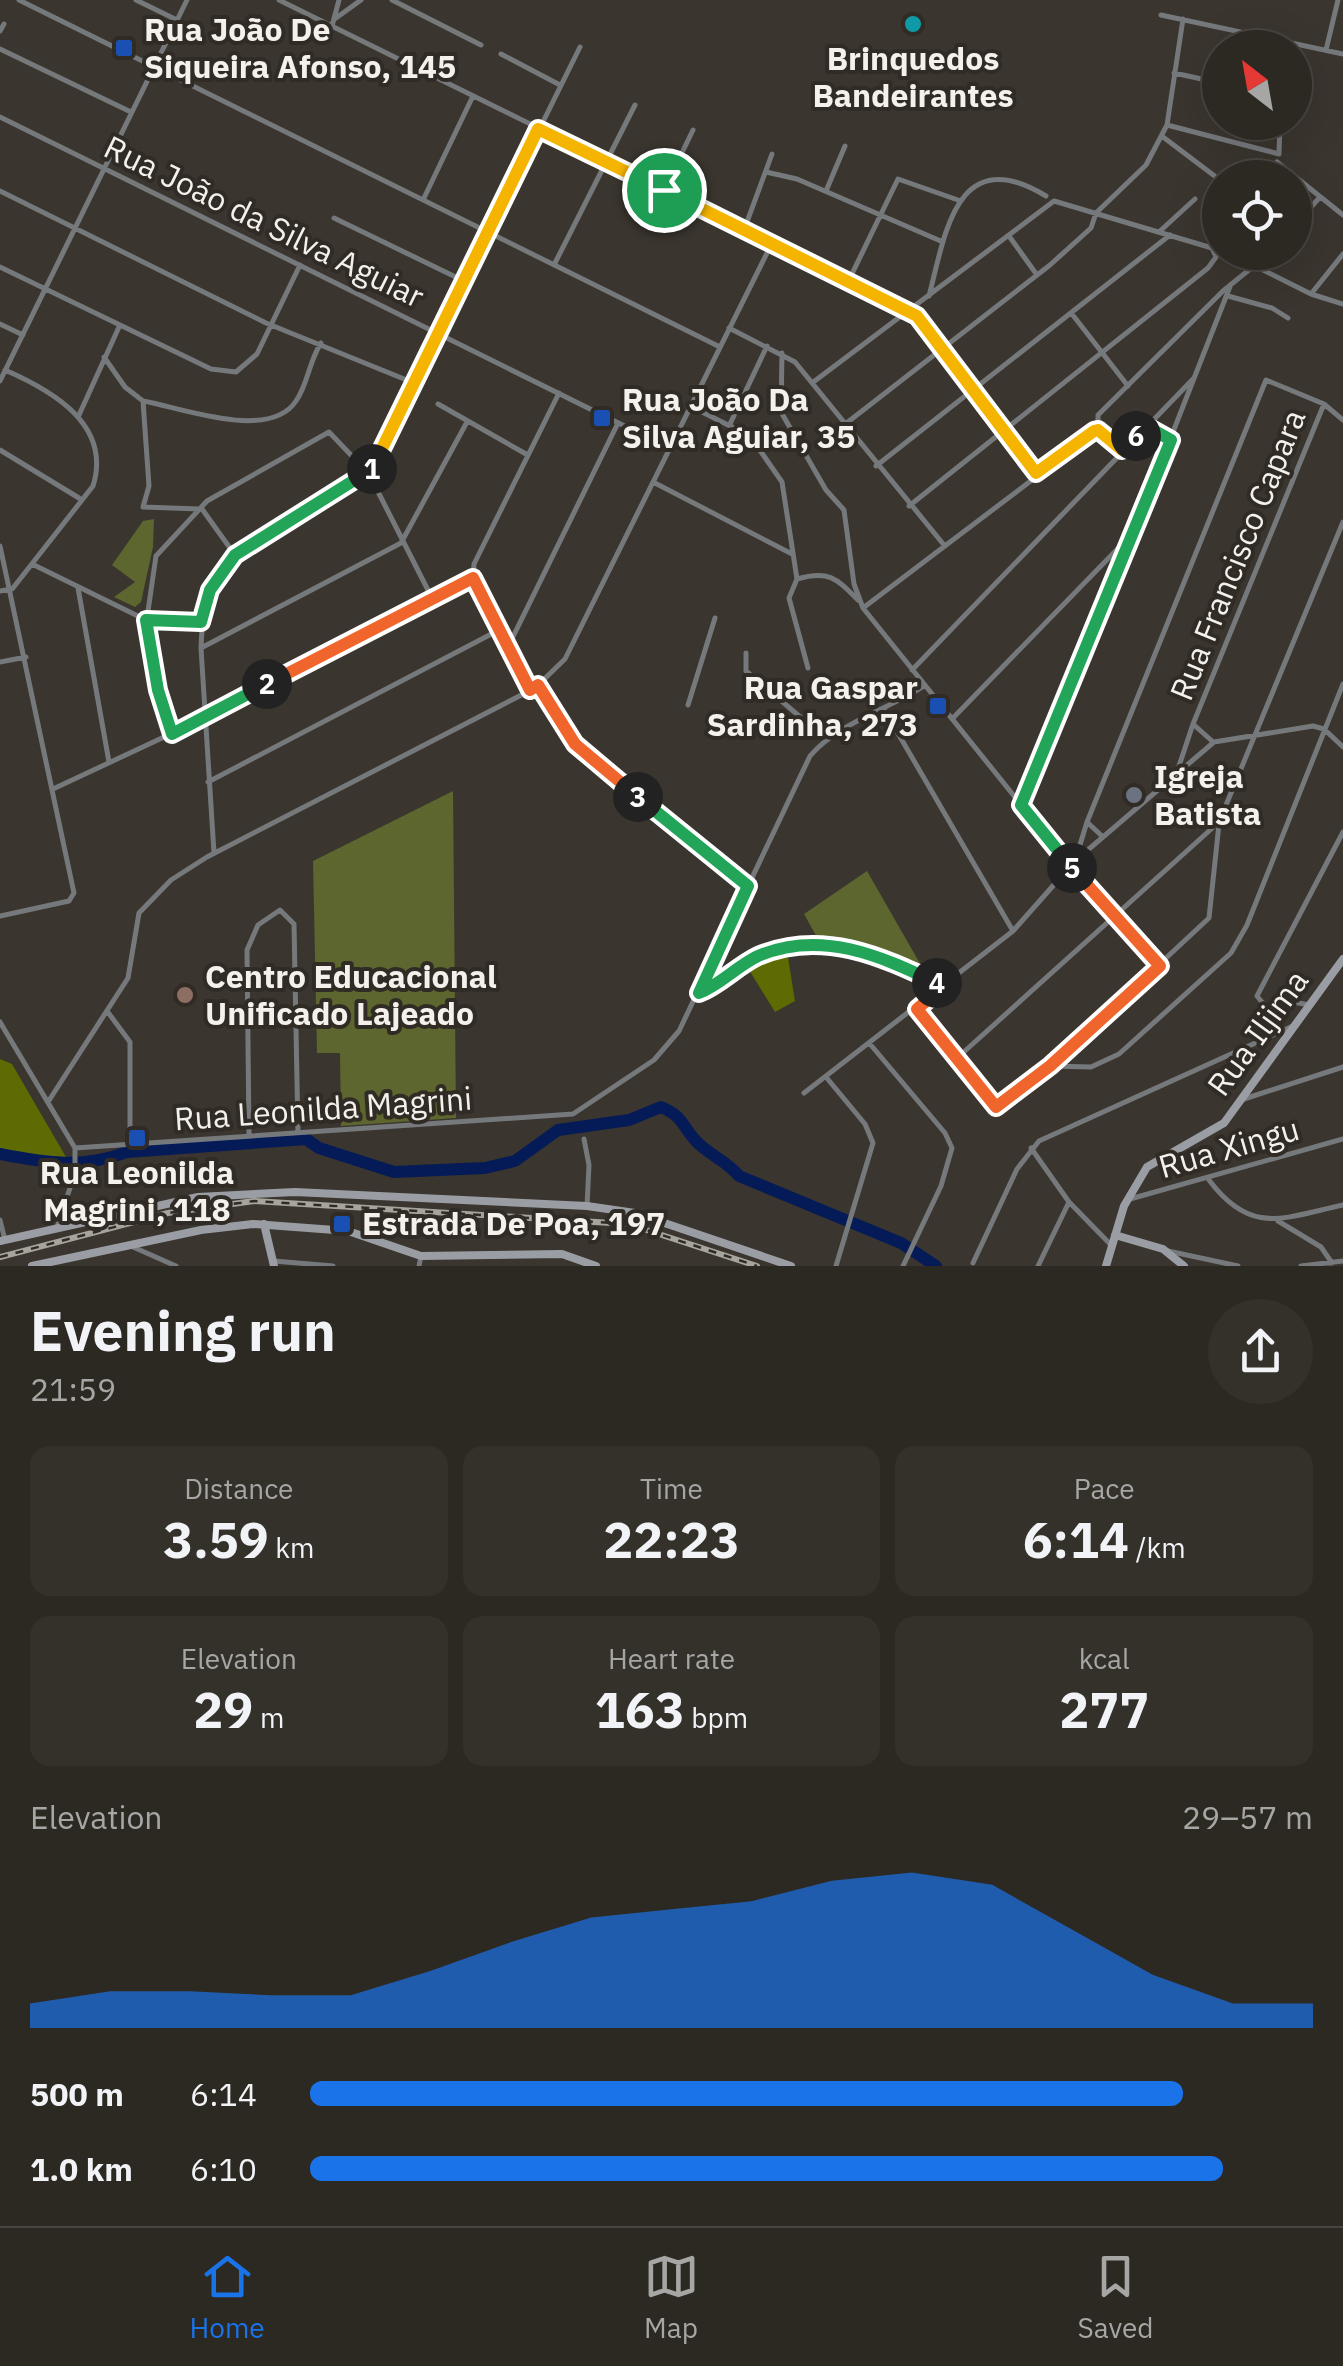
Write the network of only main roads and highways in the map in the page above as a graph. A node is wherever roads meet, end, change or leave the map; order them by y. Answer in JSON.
{"nodes":[{"id":1,"x":1343,"y":959,"type":"edge"},
{"id":2,"x":264,"y":1224,"type":"junction"},
{"id":3,"x":1115,"y":1235,"type":"junction"},
{"id":4,"x":3,"y":1241,"type":"edge"},
{"id":5,"x":1162,"y":1250,"type":"junction"},
{"id":6,"x":73,"y":1260,"type":"junction"},
{"id":7,"x":420,"y":1261,"type":"edge"},
{"id":8,"x":274,"y":1264,"type":"edge"},
{"id":9,"x":32,"y":1266,"type":"edge"},
{"id":10,"x":64,"y":1266,"type":"edge"},
{"id":11,"x":596,"y":1266,"type":"edge"},
{"id":12,"x":791,"y":1266,"type":"edge"},
{"id":13,"x":1106,"y":1266,"type":"edge"},
{"id":14,"x":1176,"y":1266,"type":"edge"},
{"id":15,"x":1184,"y":1266,"type":"edge"}],
"edges":[{"from":1,"to":3,"type":"main road","name":"Rua Iljima"},
{"from":2,"to":6,"type":"main road"},
{"from":2,"to":7,"type":"main road"},
{"from":2,"to":8,"type":"main road"},
{"from":3,"to":5,"type":"main road"},
{"from":3,"to":13,"type":"main road","name":"Rua Iljima"},
{"from":4,"to":12,"type":"main road"},
{"from":5,"to":14,"type":"main road"},
{"from":5,"to":15,"type":"main road"},
{"from":6,"to":9,"type":"main road"},
{"from":6,"to":10,"type":"main road"},
{"from":7,"to":11,"type":"main road"}]}
